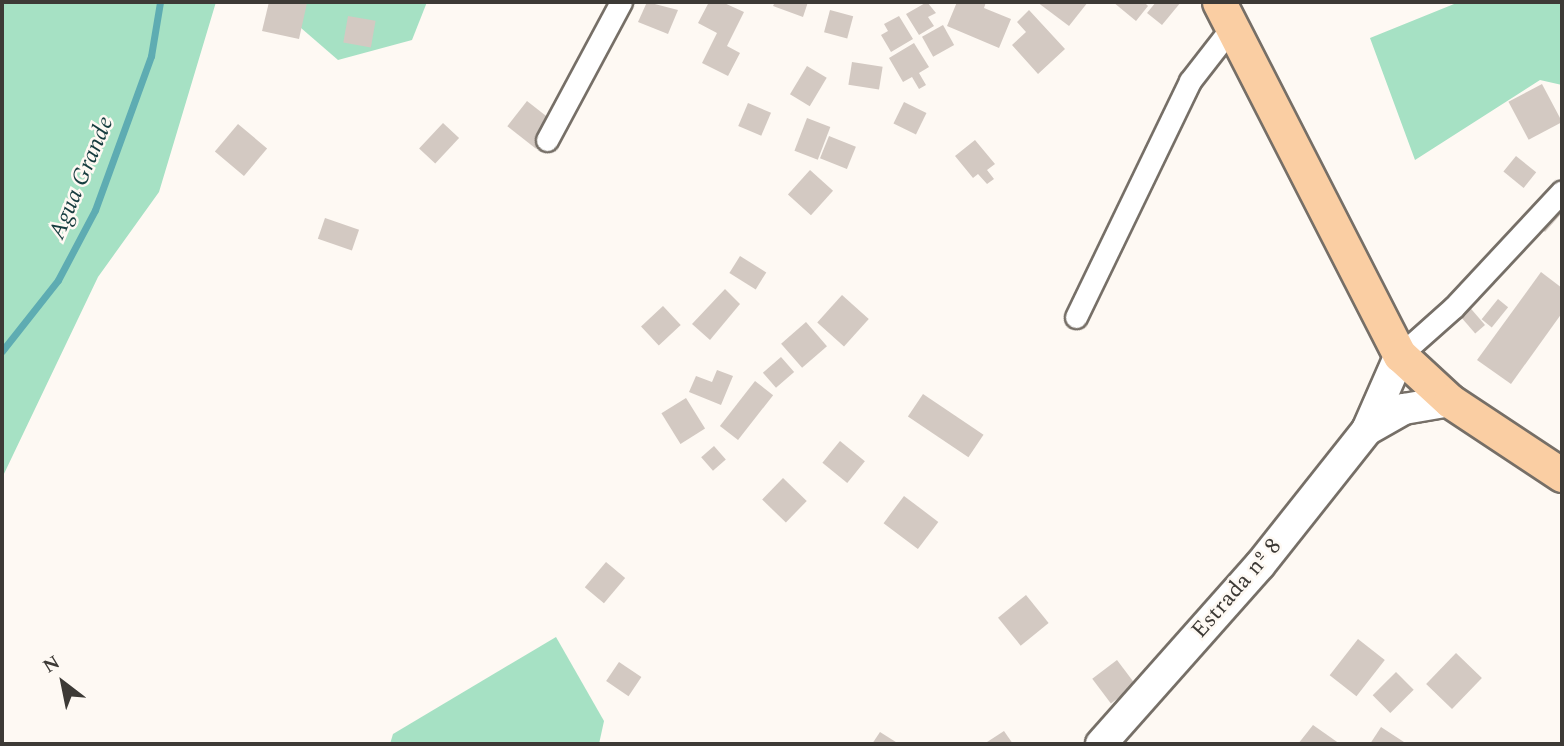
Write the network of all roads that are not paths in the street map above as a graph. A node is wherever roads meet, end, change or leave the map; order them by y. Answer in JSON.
{"nodes":[{"id":1,"x":621,"y":2,"type":"edge"},
{"id":2,"x":1226,"y":14,"type":"edge"},
{"id":3,"x":547,"y":140,"type":"dead end"},
{"id":4,"x":1562,"y":191,"type":"edge"},
{"id":5,"x":1076,"y":317,"type":"dead end"},
{"id":6,"x":1399,"y":355,"type":"junction"},
{"id":7,"x":1450,"y":401,"type":"junction"},
{"id":8,"x":1367,"y":430,"type":"junction"},
{"id":9,"x":1559,"y":466,"type":"edge"},
{"id":10,"x":1101,"y":744,"type":"edge"}],
"edges":[{"from":1,"to":3,"type":"street"},
{"from":2,"to":5,"type":"street"},
{"from":2,"to":6,"type":"main road"},
{"from":4,"to":6,"type":"street"},
{"from":6,"to":7,"type":"main road"},
{"from":6,"to":8,"type":"main road"},
{"from":7,"to":8,"type":"main road"},
{"from":7,"to":9,"type":"main road"},
{"from":8,"to":10,"type":"main road","name":"Estrada nº 8"}]}
